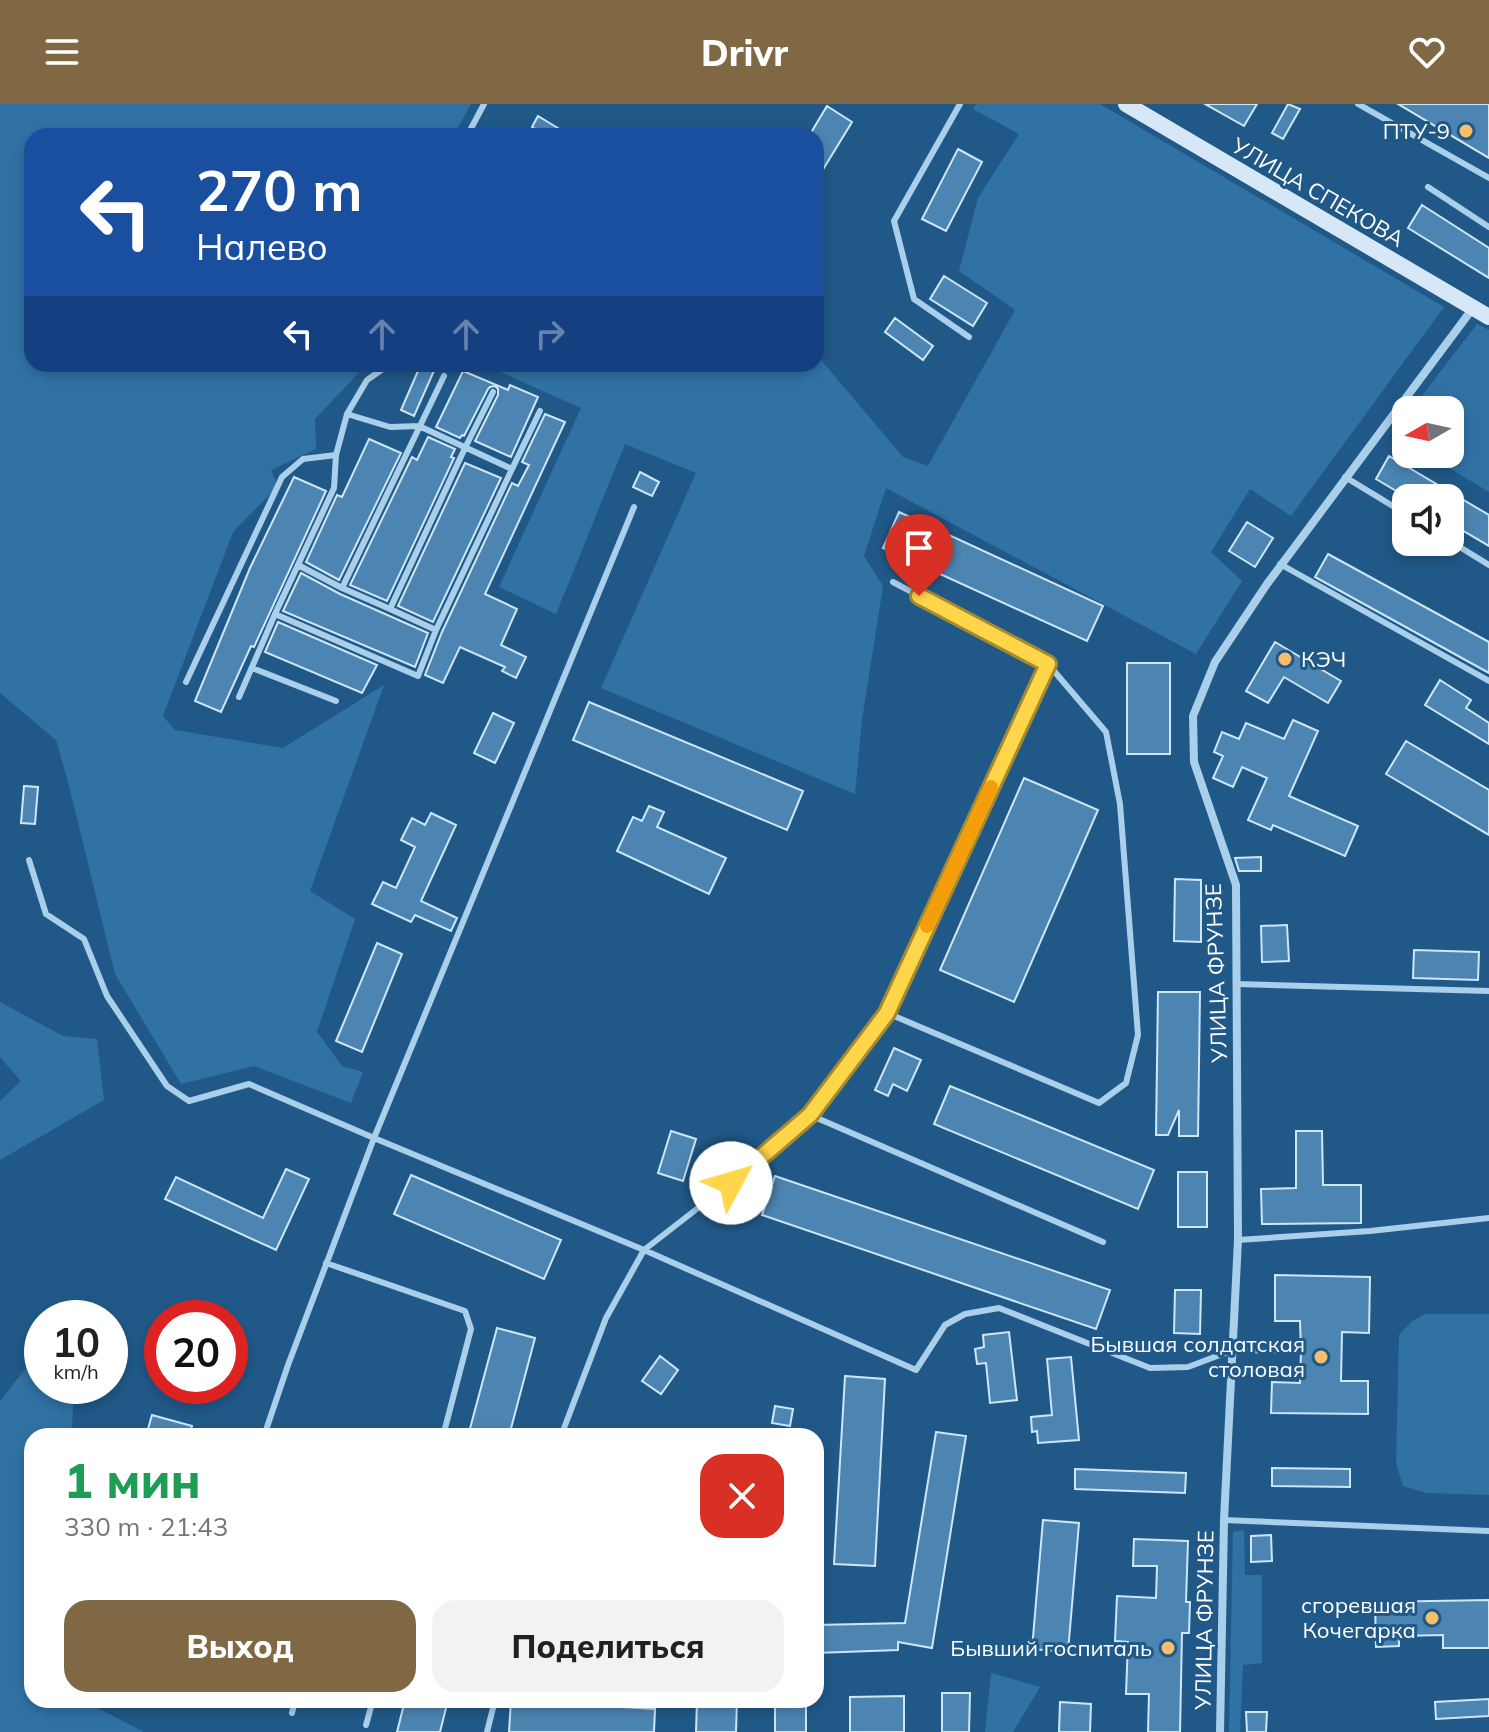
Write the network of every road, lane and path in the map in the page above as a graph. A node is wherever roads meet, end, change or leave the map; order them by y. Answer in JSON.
{"nodes":[{"id":1,"x":484,"y":104,"type":"edge"},
{"id":2,"x":960,"y":104,"type":"edge"},
{"id":3,"x":1126,"y":104,"type":"edge"},
{"id":4,"x":1358,"y":104,"type":"edge"},
{"id":5,"x":471,"y":128,"type":"edge"},
{"id":6,"x":1489,"y":178,"type":"edge"},
{"id":7,"x":1428,"y":187,"type":"dead end"},
{"id":8,"x":1489,"y":227,"type":"edge"},
{"id":9,"x":1473,"y":308,"type":"junction"},
{"id":10,"x":1489,"y":317,"type":"edge"},
{"id":11,"x":969,"y":337,"type":"dead end"},
{"id":12,"x":378,"y":372,"type":"edge"},
{"id":13,"x":444,"y":376,"type":"dead end"},
{"id":14,"x":493,"y":392,"type":"dead end"},
{"id":15,"x":540,"y":411,"type":"dead end"},
{"id":16,"x":347,"y":414,"type":"junction"},
{"id":17,"x":419,"y":426,"type":"junction"},
{"id":18,"x":465,"y":448,"type":"junction"},
{"id":19,"x":336,"y":455,"type":"junction"},
{"id":20,"x":512,"y":469,"type":"junction"},
{"id":21,"x":1345,"y":477,"type":"junction"},
{"id":22,"x":1392,"y":506,"type":"edge"},
{"id":23,"x":634,"y":507,"type":"dead end"},
{"id":24,"x":1464,"y":550,"type":"edge"},
{"id":25,"x":1280,"y":564,"type":"junction"},
{"id":26,"x":298,"y":565,"type":"junction"},
{"id":27,"x":1489,"y":565,"type":"edge"},
{"id":28,"x":893,"y":582,"type":"dead end"},
{"id":29,"x":342,"y":588,"type":"junction"},
{"id":30,"x":390,"y":609,"type":"junction"},
{"id":31,"x":275,"y":614,"type":"junction"},
{"id":32,"x":436,"y":630,"type":"junction"},
{"id":33,"x":1048,"y":664,"type":"junction"},
{"id":34,"x":252,"y":668,"type":"junction"},
{"id":35,"x":1489,"y":681,"type":"edge"},
{"id":36,"x":186,"y":682,"type":"dead end"},
{"id":37,"x":239,"y":697,"type":"dead end"},
{"id":38,"x":336,"y":701,"type":"dead end"},
{"id":39,"x":29,"y":860,"type":"dead end"},
{"id":40,"x":1236,"y":984,"type":"junction"},
{"id":41,"x":1489,"y":991,"type":"edge"},
{"id":42,"x":887,"y":1013,"type":"junction"},
{"id":43,"x":810,"y":1115,"type":"junction"},
{"id":44,"x":374,"y":1138,"type":"junction"},
{"id":45,"x":1489,"y":1218,"type":"edge"},
{"id":46,"x":1238,"y":1240,"type":"junction"},
{"id":47,"x":1103,"y":1242,"type":"dead end"},
{"id":48,"x":644,"y":1250,"type":"junction"},
{"id":49,"x":326,"y":1263,"type":"junction"},
{"id":50,"x":1233,"y":1350,"type":"junction"},
{"id":51,"x":1295,"y":1351,"type":"dead end"},
{"id":52,"x":267,"y":1428,"type":"edge"},
{"id":53,"x":445,"y":1428,"type":"edge"},
{"id":54,"x":564,"y":1428,"type":"edge"},
{"id":55,"x":1224,"y":1520,"type":"junction"},
{"id":56,"x":1489,"y":1531,"type":"edge"},
{"id":57,"x":293,"y":1708,"type":"edge"},
{"id":58,"x":371,"y":1708,"type":"edge"},
{"id":59,"x":493,"y":1708,"type":"edge"},
{"id":60,"x":292,"y":1713,"type":"dead end"},
{"id":61,"x":366,"y":1725,"type":"dead end"},
{"id":62,"x":487,"y":1732,"type":"edge"},
{"id":63,"x":1220,"y":1732,"type":"edge"}],
"edges":[{"from":1,"to":5,"type":"lane"},
{"from":2,"to":11,"type":"lane"},
{"from":3,"to":9,"type":"main road","name":"УЛИЦА СПЕКОВА"},
{"from":4,"to":6,"type":"lane"},
{"from":7,"to":8,"type":"lane"},
{"from":9,"to":10,"type":"main road","name":"УЛИЦА СПЕКОВА"},
{"from":9,"to":21,"type":"street","name":"УЛИЦА ФРУНЗЕ"},
{"from":12,"to":16,"type":"lane"},
{"from":13,"to":17,"type":"lane"},
{"from":14,"to":18,"type":"lane"},
{"from":15,"to":20,"type":"lane"},
{"from":16,"to":17,"type":"lane"},
{"from":16,"to":19,"type":"lane"},
{"from":17,"to":18,"type":"lane"},
{"from":17,"to":29,"type":"lane"},
{"from":18,"to":20,"type":"lane"},
{"from":18,"to":30,"type":"lane"},
{"from":19,"to":26,"type":"lane"},
{"from":19,"to":36,"type":"lane"},
{"from":20,"to":32,"type":"lane"},
{"from":21,"to":22,"type":"lane"},
{"from":21,"to":25,"type":"street","name":"УЛИЦА ФРУНЗЕ"},
{"from":23,"to":44,"type":"lane"},
{"from":24,"to":27,"type":"lane"},
{"from":25,"to":35,"type":"lane"},
{"from":25,"to":40,"type":"street","name":"УЛИЦА ФРУНЗЕ"},
{"from":26,"to":29,"type":"lane"},
{"from":26,"to":31,"type":"lane"},
{"from":28,"to":33,"type":"lane"},
{"from":29,"to":30,"type":"lane"},
{"from":30,"to":32,"type":"lane"},
{"from":31,"to":32,"type":"lane"},
{"from":31,"to":34,"type":"lane"},
{"from":33,"to":42,"type":"lane"},
{"from":33,"to":42,"type":"lane"},
{"from":34,"to":37,"type":"lane"},
{"from":34,"to":38,"type":"lane"},
{"from":39,"to":44,"type":"lane"},
{"from":40,"to":41,"type":"lane"},
{"from":40,"to":46,"type":"street","name":"УЛИЦА ФРУНЗЕ"},
{"from":42,"to":43,"type":"lane"},
{"from":43,"to":47,"type":"lane"},
{"from":43,"to":48,"type":"lane"},
{"from":44,"to":48,"type":"lane"},
{"from":44,"to":49,"type":"lane"},
{"from":45,"to":46,"type":"lane"},
{"from":46,"to":50,"type":"street","name":"УЛИЦА ФРУНЗЕ"},
{"from":48,"to":50,"type":"lane"},
{"from":48,"to":54,"type":"lane"},
{"from":49,"to":52,"type":"lane"},
{"from":49,"to":53,"type":"lane"},
{"from":50,"to":51,"type":"lane"},
{"from":50,"to":55,"type":"street","name":"УЛИЦА ФРУНЗЕ"},
{"from":55,"to":56,"type":"lane"},
{"from":55,"to":63,"type":"street","name":"УЛИЦА ФРУНЗЕ"},
{"from":57,"to":60,"type":"lane"},
{"from":58,"to":61,"type":"lane"},
{"from":59,"to":62,"type":"lane"}]}
